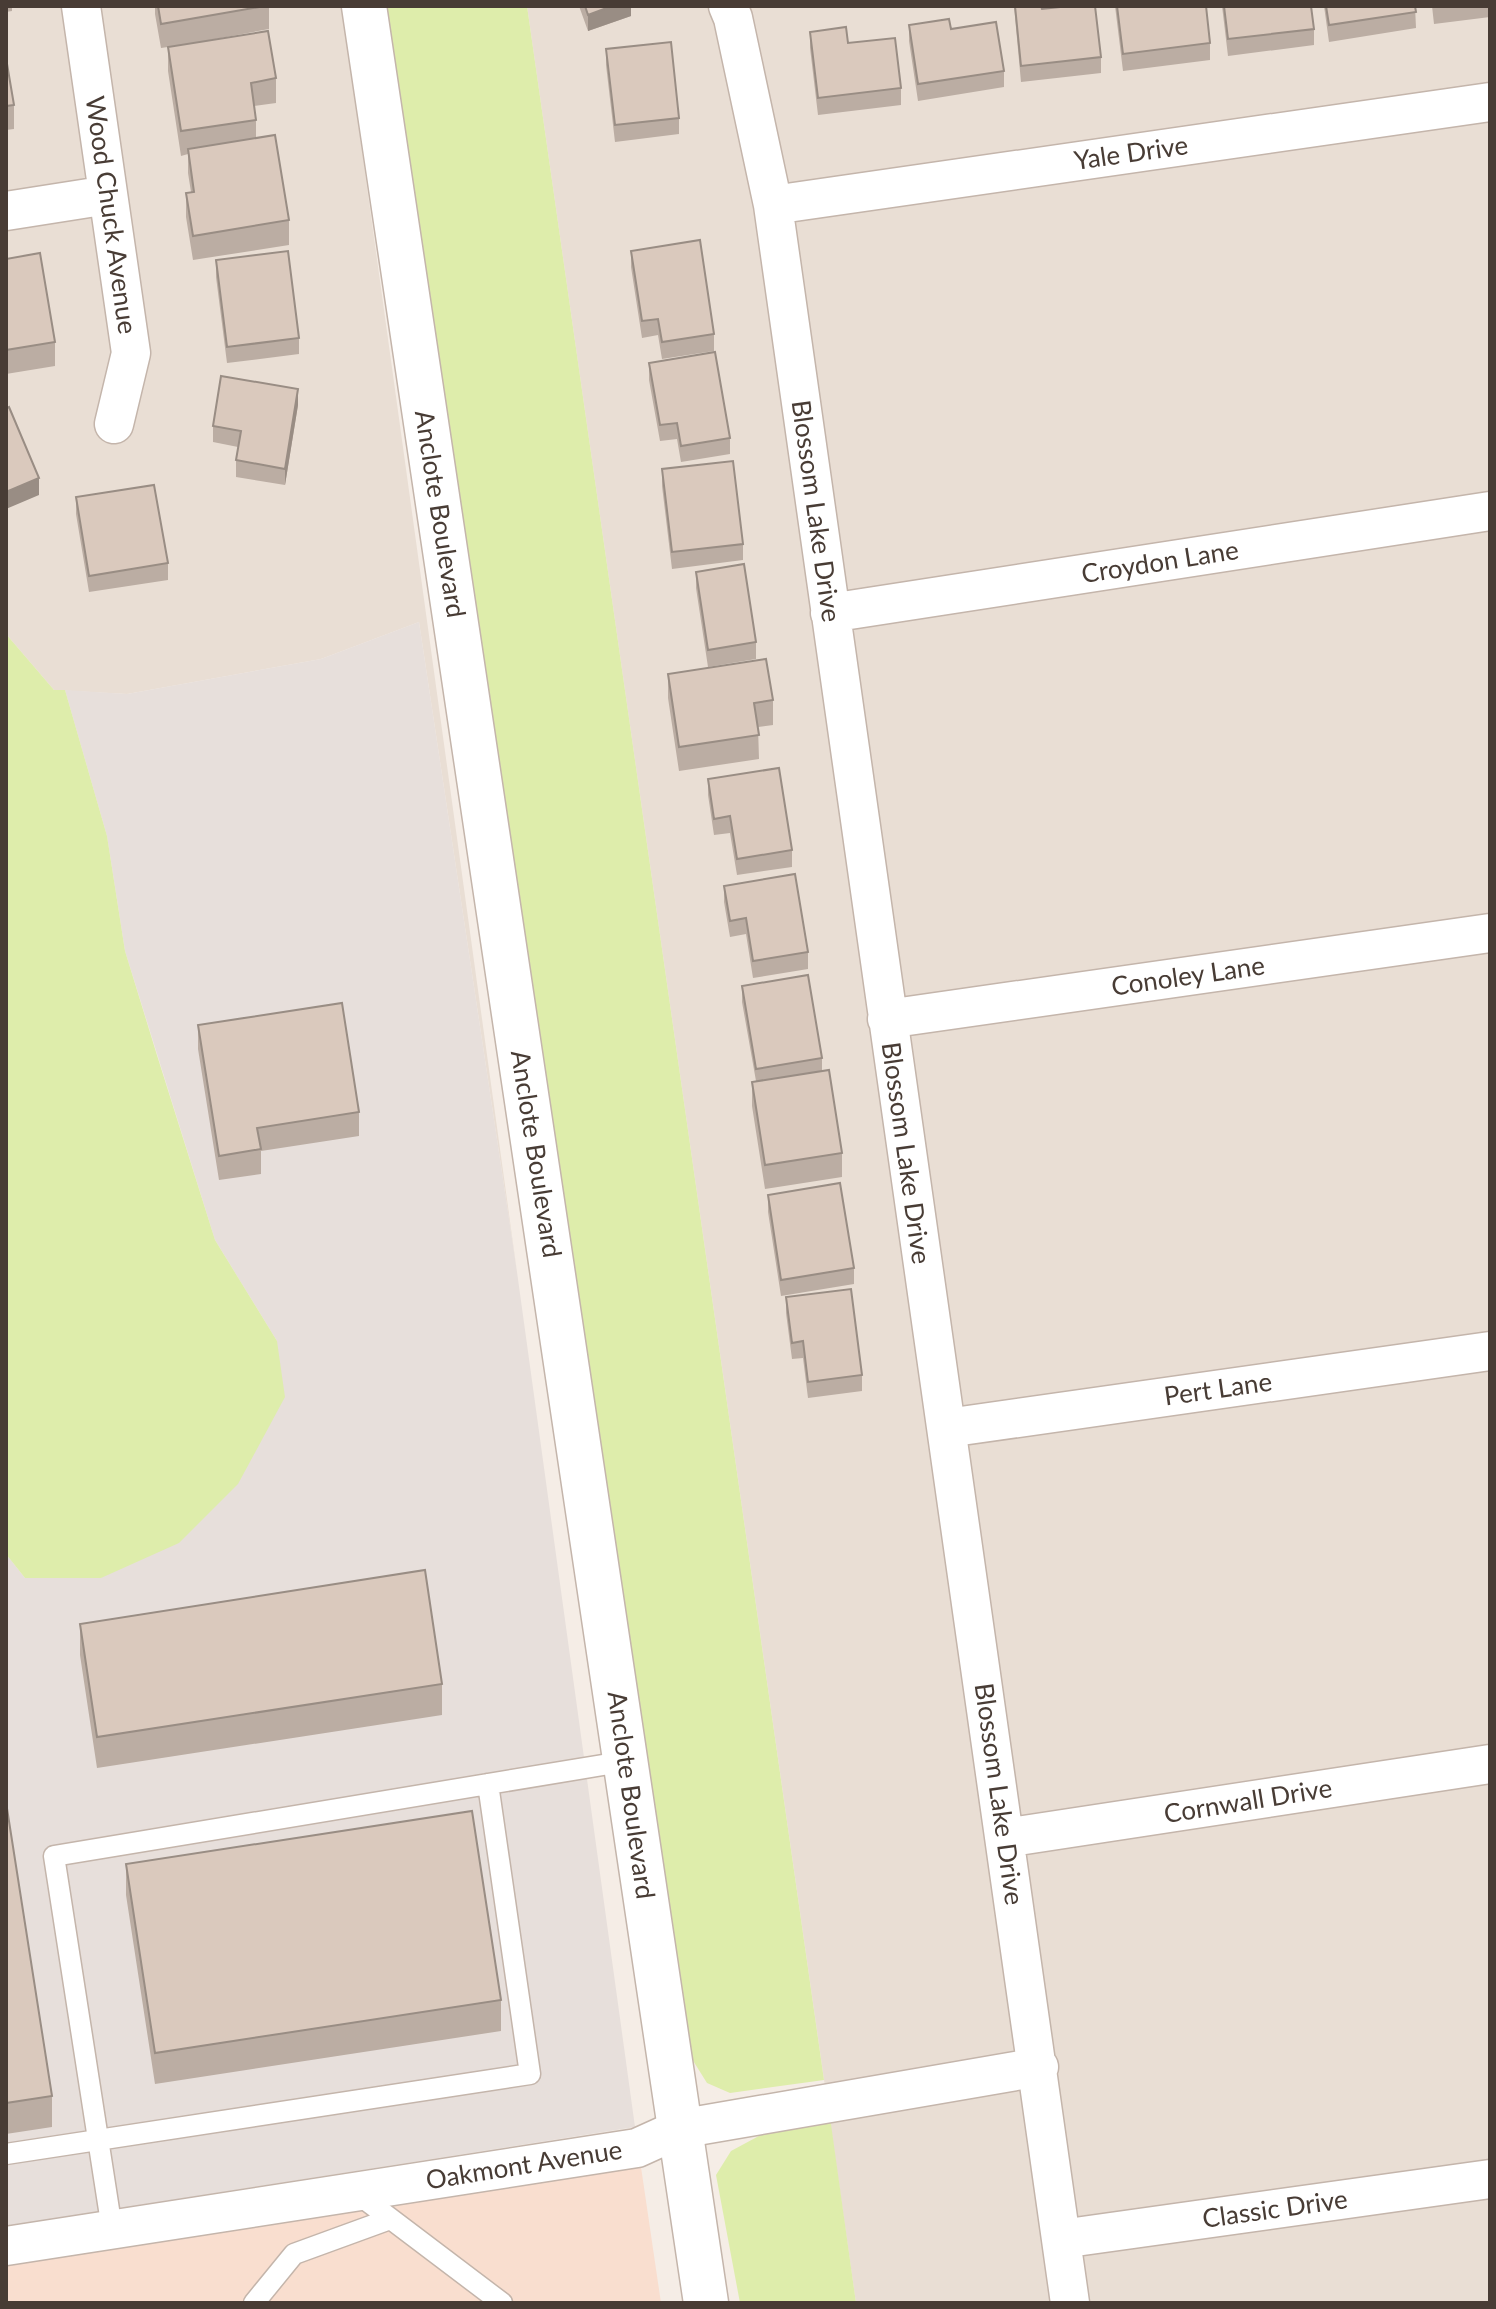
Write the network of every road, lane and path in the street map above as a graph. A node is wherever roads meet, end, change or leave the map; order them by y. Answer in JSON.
{"nodes":[{"id":1,"x":81,"y":6,"type":"edge"},
{"id":2,"x":364,"y":6,"type":"edge"},
{"id":3,"x":728,"y":6,"type":"edge"},
{"id":4,"x":1490,"y":102,"type":"edge"},
{"id":5,"x":108,"y":195,"type":"junction"},
{"id":6,"x":773,"y":205,"type":"junction"},
{"id":7,"x":6,"y":211,"type":"edge"},
{"id":8,"x":114,"y":424,"type":"dead end"},
{"id":9,"x":1490,"y":511,"type":"edge"},
{"id":10,"x":830,"y":613,"type":"junction"},
{"id":11,"x":1490,"y":933,"type":"edge"},
{"id":12,"x":887,"y":1019,"type":"junction"},
{"id":13,"x":1490,"y":1351,"type":"edge"},
{"id":14,"x":947,"y":1428,"type":"junction"},
{"id":15,"x":627,"y":1761,"type":"junction"},
{"id":16,"x":1490,"y":1764,"type":"edge"},
{"id":17,"x":488,"y":1784,"type":"junction"},
{"id":18,"x":1005,"y":1838,"type":"junction"},
{"id":19,"x":1039,"y":2067,"type":"junction"},
{"id":20,"x":679,"y":2129,"type":"junction"},
{"id":21,"x":98,"y":2139,"type":"junction"},
{"id":22,"x":6,"y":2154,"type":"edge"},
{"id":23,"x":1490,"y":2179,"type":"edge"},
{"id":24,"x":354,"y":2191,"type":"junction"},
{"id":25,"x":390,"y":2219,"type":"junction"},
{"id":26,"x":112,"y":2229,"type":"junction"},
{"id":27,"x":1061,"y":2239,"type":"junction"},
{"id":28,"x":6,"y":2246,"type":"edge"},
{"id":29,"x":254,"y":2303,"type":"edge"},
{"id":30,"x":502,"y":2303,"type":"edge"},
{"id":31,"x":706,"y":2303,"type":"edge"},
{"id":32,"x":1070,"y":2303,"type":"edge"}],
"edges":[{"from":1,"to":5,"type":"street","name":"Wood Chuck Avenue"},
{"from":2,"to":15,"type":"street","name":"Anclote Boulevard"},
{"from":3,"to":6,"type":"street","name":"Blossom Lake Drive"},
{"from":4,"to":6,"type":"street","name":"Yale Drive"},
{"from":5,"to":7,"type":"street"},
{"from":5,"to":8,"type":"street","name":"Wood Chuck Avenue"},
{"from":6,"to":10,"type":"street","name":"Blossom Lake Drive"},
{"from":9,"to":10,"type":"street","name":"Croydon Lane"},
{"from":10,"to":12,"type":"street","name":"Blossom Lake Drive"},
{"from":11,"to":12,"type":"street","name":"Conoley Lane"},
{"from":12,"to":14,"type":"street","name":"Blossom Lake Drive"},
{"from":13,"to":14,"type":"street","name":"Pert Lane"},
{"from":14,"to":18,"type":"street","name":"Blossom Lake Drive"},
{"from":15,"to":17,"type":"lane"},
{"from":15,"to":20,"type":"street","name":"Anclote Boulevard"},
{"from":16,"to":18,"type":"street","name":"Cornwall Drive"},
{"from":17,"to":21,"type":"lane"},
{"from":17,"to":21,"type":"lane"},
{"from":18,"to":19,"type":"street","name":"Blossom Lake Drive"},
{"from":19,"to":20,"type":"street","name":"Oakmont Avenue"},
{"from":19,"to":27,"type":"street","name":"Blossom Lake Drive"},
{"from":20,"to":24,"type":"street","name":"Oakmont Avenue"},
{"from":20,"to":31,"type":"street","name":"Anclote Boulevard"},
{"from":21,"to":22,"type":"lane"},
{"from":21,"to":26,"type":"lane"},
{"from":23,"to":27,"type":"street","name":"Classic Drive"},
{"from":24,"to":25,"type":"lane"},
{"from":24,"to":26,"type":"street","name":"Oakmont Avenue"},
{"from":25,"to":29,"type":"lane"},
{"from":25,"to":30,"type":"lane"},
{"from":26,"to":28,"type":"street","name":"Oakmont Avenue"},
{"from":27,"to":32,"type":"street","name":"Blossom Lake Drive"}]}
